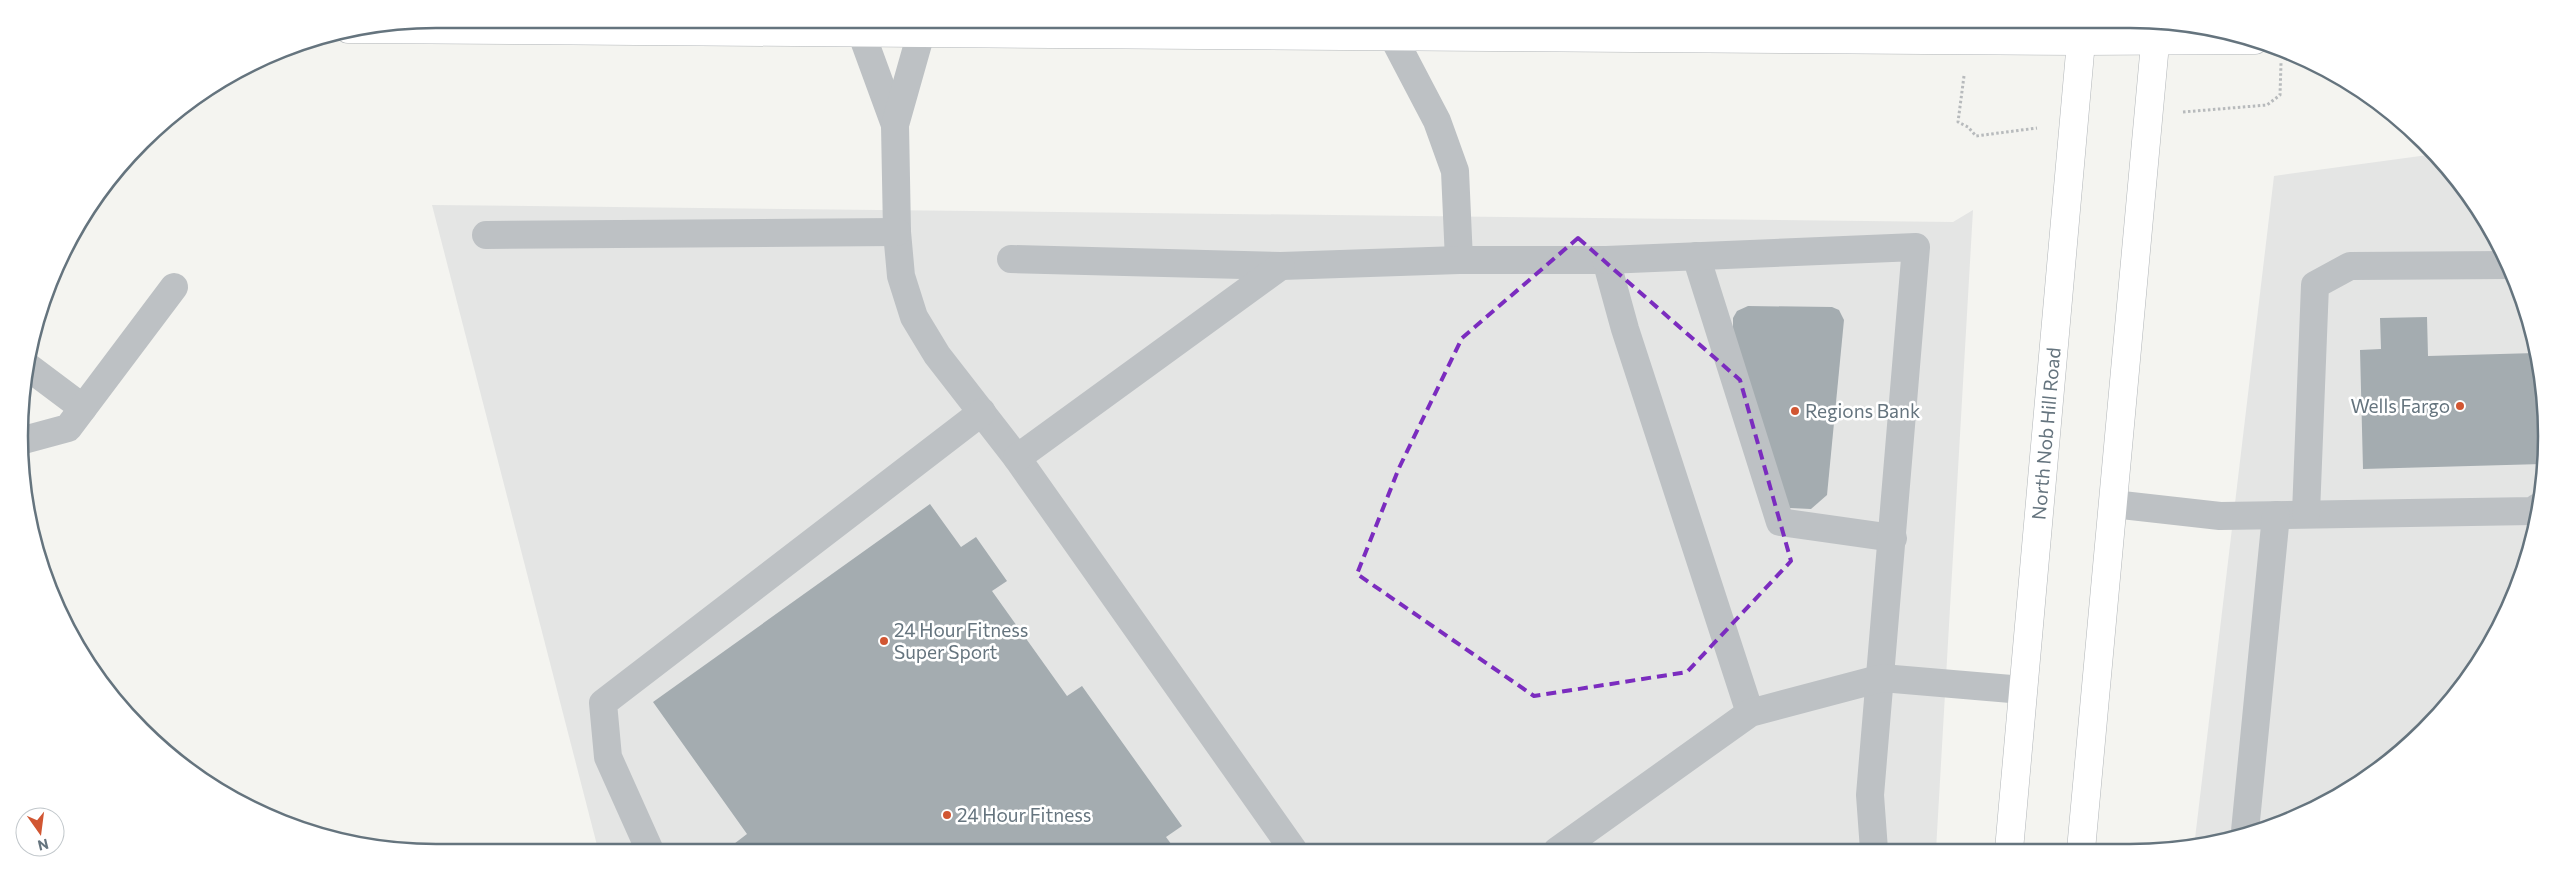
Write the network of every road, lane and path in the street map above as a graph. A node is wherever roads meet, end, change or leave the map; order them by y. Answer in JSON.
{"nodes":[{"id":1,"x":519,"y":28,"type":"edge"},
{"id":2,"x":862,"y":28,"type":"edge"},
{"id":3,"x":920,"y":28,"type":"edge"},
{"id":4,"x":1007,"y":28,"type":"edge"},
{"id":5,"x":403,"y":29,"type":"edge"},
{"id":6,"x":2082,"y":30,"type":"edge"},
{"id":7,"x":2155,"y":31,"type":"edge"},
{"id":8,"x":2215,"y":36,"type":"edge"},
{"id":9,"x":1392,"y":37,"type":"junction"},
{"id":10,"x":895,"y":125,"type":"junction"},
{"id":11,"x":897,"y":232,"type":"junction"},
{"id":12,"x":486,"y":235,"type":"dead end"},
{"id":13,"x":1696,"y":256,"type":"junction"},
{"id":14,"x":1011,"y":259,"type":"dead end"},
{"id":15,"x":1460,"y":260,"type":"junction"},
{"id":16,"x":1606,"y":260,"type":"junction"},
{"id":17,"x":2499,"y":265,"type":"edge"},
{"id":18,"x":1281,"y":266,"type":"junction"},
{"id":19,"x":174,"y":287,"type":"dead end"},
{"id":20,"x":33,"y":370,"type":"edge"},
{"id":21,"x":83,"y":408,"type":"junction"},
{"id":22,"x":982,"y":412,"type":"junction"},
{"id":23,"x":28,"y":440,"type":"edge"},
{"id":24,"x":1017,"y":458,"type":"junction"},
{"id":25,"x":2113,"y":504,"type":"junction"},
{"id":26,"x":2531,"y":510,"type":"edge"},
{"id":27,"x":2306,"y":513,"type":"junction"},
{"id":28,"x":2276,"y":515,"type":"junction"},
{"id":29,"x":1893,"y":538,"type":"junction"},
{"id":30,"x":1882,"y":678,"type":"junction"},
{"id":31,"x":2023,"y":690,"type":"junction"},
{"id":32,"x":1750,"y":713,"type":"junction"},
{"id":33,"x":2244,"y":828,"type":"edge"},
{"id":34,"x":647,"y":844,"type":"edge"},
{"id":35,"x":1288,"y":844,"type":"edge"},
{"id":36,"x":1567,"y":844,"type":"edge"},
{"id":37,"x":1874,"y":844,"type":"edge"},
{"id":38,"x":2010,"y":844,"type":"edge"},
{"id":39,"x":2082,"y":844,"type":"edge"}],
"edges":[{"from":1,"to":5,"type":"main road"},
{"from":2,"to":10,"type":"lane"},
{"from":3,"to":10,"type":"lane"},
{"from":4,"to":9,"type":"main road"},
{"from":6,"to":7,"type":"main road"},
{"from":6,"to":9,"type":"main road"},
{"from":6,"to":31,"type":"main road","name":"North Nob Hill Road"},
{"from":7,"to":8,"type":"main road"},
{"from":7,"to":25,"type":"main road"},
{"from":9,"to":15,"type":"lane"},
{"from":10,"to":11,"type":"lane"},
{"from":11,"to":12,"type":"lane"},
{"from":11,"to":22,"type":"lane"},
{"from":13,"to":16,"type":"lane"},
{"from":13,"to":29,"type":"lane"},
{"from":13,"to":29,"type":"lane"},
{"from":14,"to":18,"type":"lane"},
{"from":15,"to":16,"type":"lane"},
{"from":15,"to":18,"type":"lane"},
{"from":16,"to":32,"type":"lane"},
{"from":17,"to":27,"type":"lane"},
{"from":18,"to":24,"type":"lane"},
{"from":19,"to":21,"type":"lane"},
{"from":20,"to":21,"type":"lane"},
{"from":21,"to":23,"type":"lane"},
{"from":22,"to":24,"type":"lane"},
{"from":22,"to":34,"type":"lane"},
{"from":24,"to":35,"type":"lane"},
{"from":25,"to":28,"type":"lane"},
{"from":25,"to":39,"type":"main road"},
{"from":26,"to":27,"type":"lane"},
{"from":27,"to":28,"type":"lane"},
{"from":28,"to":33,"type":"lane"},
{"from":29,"to":30,"type":"lane"},
{"from":30,"to":31,"type":"lane"},
{"from":30,"to":32,"type":"lane"},
{"from":30,"to":37,"type":"lane"},
{"from":31,"to":38,"type":"main road","name":"North Nob Hill Road"},
{"from":32,"to":36,"type":"lane"}]}
